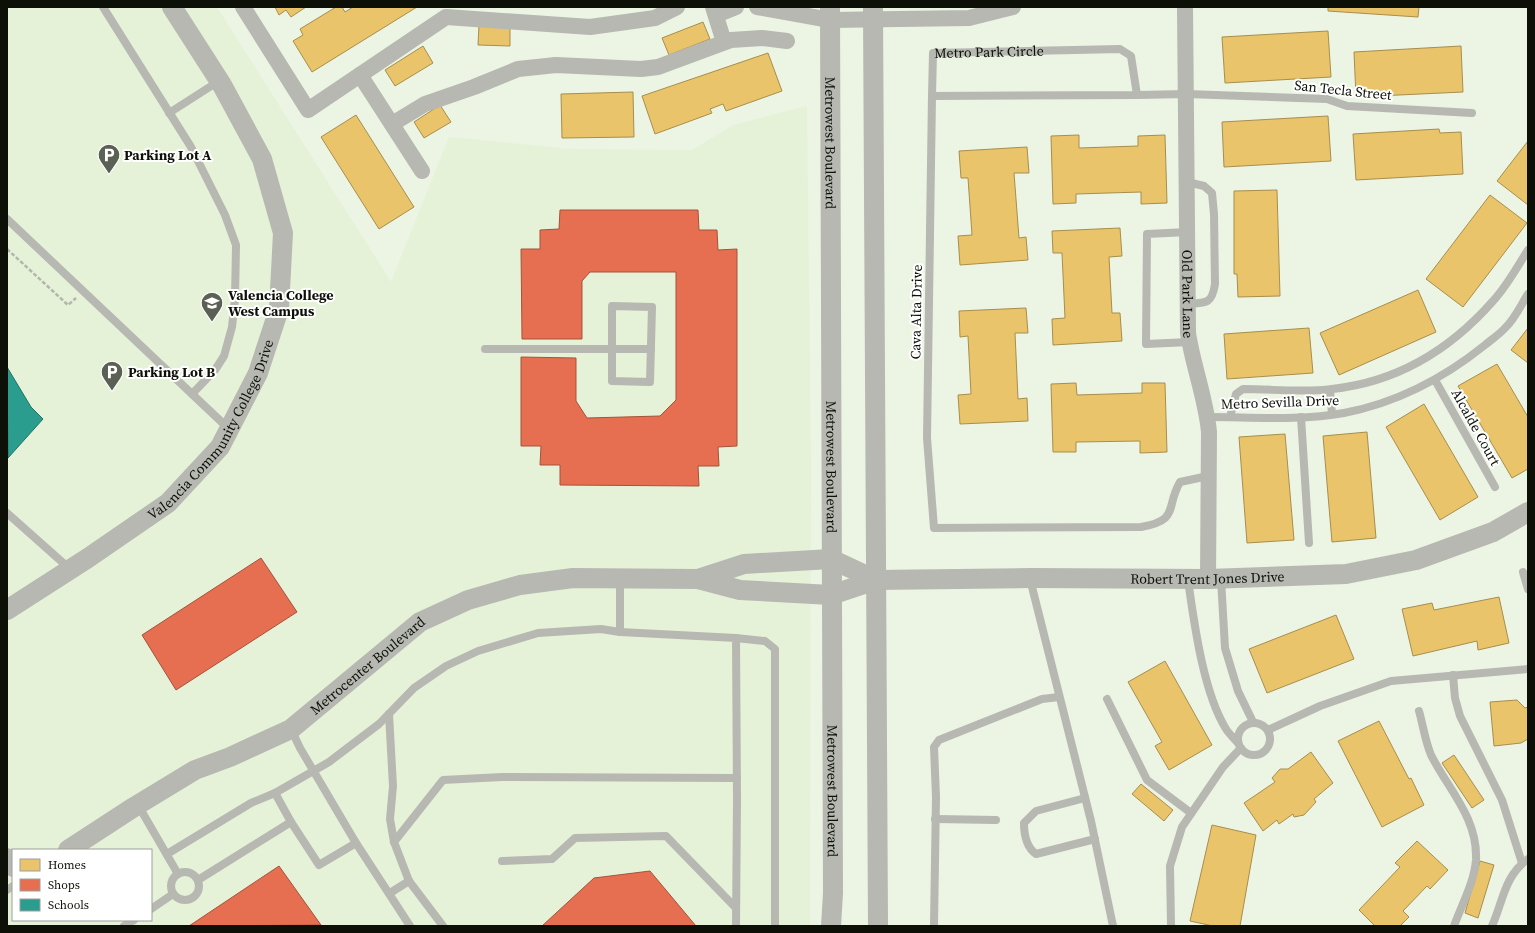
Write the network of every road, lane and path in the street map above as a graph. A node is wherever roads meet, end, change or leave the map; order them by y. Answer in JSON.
{"nodes":[{"id":1,"x":103,"y":7,"type":"edge"},
{"id":2,"x":172,"y":7,"type":"edge"},
{"id":3,"x":243,"y":7,"type":"edge"},
{"id":4,"x":736,"y":7,"type":"edge"},
{"id":5,"x":757,"y":7,"type":"edge"},
{"id":6,"x":1013,"y":7,"type":"edge"},
{"id":7,"x":1185,"y":7,"type":"edge"},
{"id":8,"x":668,"y":9,"type":"edge"},
{"id":9,"x":714,"y":11,"type":"edge"},
{"id":10,"x":830,"y":13,"type":"edge"},
{"id":11,"x":873,"y":13,"type":"edge"},
{"id":12,"x":787,"y":41,"type":"dead end"},
{"id":13,"x":724,"y":42,"type":"junction"},
{"id":14,"x":360,"y":75,"type":"junction"},
{"id":15,"x":219,"y":81,"type":"junction"},
{"id":16,"x":1187,"y":94,"type":"junction"},
{"id":17,"x":1137,"y":95,"type":"junction"},
{"id":18,"x":932,"y":96,"type":"junction"},
{"id":19,"x":169,"y":113,"type":"junction"},
{"id":20,"x":1472,"y":113,"type":"dead end"},
{"id":21,"x":392,"y":124,"type":"junction"},
{"id":22,"x":422,"y":171,"type":"dead end"},
{"id":23,"x":1187,"y":182,"type":"junction"},
{"id":24,"x":7,"y":219,"type":"edge"},
{"id":25,"x":1188,"y":232,"type":"junction"},
{"id":26,"x":7,"y":250,"type":"edge"},
{"id":27,"x":1528,"y":250,"type":"edge"},
{"id":28,"x":1528,"y":294,"type":"edge"},
{"id":29,"x":76,"y":298,"type":"dead end"},
{"id":30,"x":1188,"y":304,"type":"junction"},
{"id":31,"x":1190,"y":342,"type":"junction"},
{"id":32,"x":612,"y":348,"type":"junction"},
{"id":33,"x":651,"y":348,"type":"junction"},
{"id":34,"x":485,"y":349,"type":"dead end"},
{"id":35,"x":1435,"y":380,"type":"junction"},
{"id":36,"x":1330,"y":390,"type":"junction"},
{"id":37,"x":192,"y":394,"type":"junction"},
{"id":38,"x":1332,"y":414,"type":"junction"},
{"id":39,"x":1208,"y":417,"type":"junction"},
{"id":40,"x":1230,"y":417,"type":"junction"},
{"id":41,"x":1301,"y":417,"type":"junction"},
{"id":42,"x":229,"y":429,"type":"junction"},
{"id":43,"x":1208,"y":476,"type":"junction"},
{"id":44,"x":1495,"y":487,"type":"dead end"},
{"id":45,"x":7,"y":512,"type":"edge"},
{"id":46,"x":1528,"y":512,"type":"edge"},
{"id":47,"x":1309,"y":543,"type":"dead end"},
{"id":48,"x":831,"y":559,"type":"junction"},
{"id":49,"x":71,"y":570,"type":"junction"},
{"id":50,"x":1523,"y":572,"type":"dead end"},
{"id":51,"x":620,"y":578,"type":"junction"},
{"id":52,"x":1030,"y":578,"type":"junction"},
{"id":53,"x":698,"y":579,"type":"junction"},
{"id":54,"x":1188,"y":579,"type":"junction"},
{"id":55,"x":1214,"y":579,"type":"junction"},
{"id":56,"x":876,"y":580,"type":"junction"},
{"id":57,"x":1528,"y":589,"type":"edge"},
{"id":58,"x":831,"y":595,"type":"junction"},
{"id":59,"x":7,"y":610,"type":"edge"},
{"id":60,"x":620,"y":632,"type":"junction"},
{"id":61,"x":736,"y":638,"type":"junction"},
{"id":62,"x":1528,"y":669,"type":"edge"},
{"id":63,"x":1453,"y":676,"type":"junction"},
{"id":64,"x":1059,"y":697,"type":"junction"},
{"id":65,"x":1107,"y":699,"type":"dead end"},
{"id":66,"x":1420,"y":710,"type":"dead end"},
{"id":67,"x":389,"y":714,"type":"junction"},
{"id":68,"x":1253,"y":722,"type":"junction"},
{"id":69,"x":291,"y":728,"type":"junction"},
{"id":70,"x":1268,"y":730,"type":"junction"},
{"id":71,"x":1239,"y":745,"type":"junction"},
{"id":72,"x":314,"y":771,"type":"junction"},
{"id":73,"x":737,"y":778,"type":"junction"},
{"id":74,"x":274,"y":793,"type":"junction"},
{"id":75,"x":1085,"y":798,"type":"junction"},
{"id":76,"x":138,"y":804,"type":"junction"},
{"id":77,"x":1191,"y":814,"type":"junction"},
{"id":78,"x":935,"y":819,"type":"junction"},
{"id":79,"x":996,"y":820,"type":"dead end"},
{"id":80,"x":291,"y":822,"type":"junction"},
{"id":81,"x":1095,"y":839,"type":"junction"},
{"id":82,"x":394,"y":842,"type":"junction"},
{"id":83,"x":356,"y":843,"type":"junction"},
{"id":84,"x":70,"y":849,"type":"edge"},
{"id":85,"x":167,"y":854,"type":"junction"},
{"id":86,"x":502,"y":861,"type":"dead end"},
{"id":87,"x":1525,"y":861,"type":"edge"},
{"id":88,"x":178,"y":874,"type":"junction"},
{"id":89,"x":198,"y":880,"type":"junction"},
{"id":90,"x":409,"y":881,"type":"junction"},
{"id":91,"x":173,"y":894,"type":"junction"},
{"id":92,"x":390,"y":894,"type":"junction"},
{"id":93,"x":735,"y":907,"type":"junction"},
{"id":94,"x":152,"y":908,"type":"edge"},
{"id":95,"x":410,"y":926,"type":"edge"},
{"id":96,"x":443,"y":926,"type":"edge"},
{"id":97,"x":736,"y":926,"type":"edge"},
{"id":98,"x":775,"y":926,"type":"edge"},
{"id":99,"x":830,"y":926,"type":"edge"},
{"id":100,"x":878,"y":926,"type":"edge"},
{"id":101,"x":934,"y":926,"type":"edge"},
{"id":102,"x":1114,"y":926,"type":"edge"},
{"id":103,"x":1171,"y":926,"type":"edge"},
{"id":104,"x":1454,"y":926,"type":"edge"},
{"id":105,"x":1492,"y":926,"type":"edge"}],
"edges":[{"from":1,"to":19,"type":"lane"},
{"from":2,"to":15,"type":"street","name":"Valencia Community College Drive"},
{"from":3,"to":14,"type":"street"},
{"from":4,"to":9,"type":"street"},
{"from":5,"to":10,"type":"street"},
{"from":6,"to":11,"type":"street"},
{"from":7,"to":16,"type":"street","name":"Old Park Lane"},
{"from":8,"to":14,"type":"street"},
{"from":9,"to":13,"type":"street"},
{"from":10,"to":11,"type":"street"},
{"from":10,"to":48,"type":"street","name":"Metrowest Boulevard"},
{"from":11,"to":56,"type":"street"},
{"from":12,"to":13,"type":"street"},
{"from":13,"to":21,"type":"street"},
{"from":14,"to":21,"type":"street"},
{"from":15,"to":19,"type":"lane"},
{"from":15,"to":42,"type":"street","name":"Valencia Community College Drive"},
{"from":16,"to":17,"type":"lane"},
{"from":16,"to":20,"type":"lane","name":"San Tecla Street"},
{"from":16,"to":23,"type":"street","name":"Old Park Lane"},
{"from":17,"to":18,"type":"lane"},
{"from":17,"to":18,"type":"lane","name":"Metro Park Circle"},
{"from":18,"to":43,"type":"lane","name":"Cava Alta Drive"},
{"from":19,"to":37,"type":"lane"},
{"from":21,"to":22,"type":"street"},
{"from":23,"to":25,"type":"street","name":"Old Park Lane"},
{"from":23,"to":30,"type":"lane"},
{"from":24,"to":37,"type":"lane"},
{"from":25,"to":30,"type":"street","name":"Old Park Lane"},
{"from":25,"to":31,"type":"lane"},
{"from":26,"to":29,"type":"path"},
{"from":27,"to":36,"type":"lane"},
{"from":28,"to":35,"type":"lane","name":"Metro Sevilla Drive"},
{"from":30,"to":31,"type":"street","name":"Old Park Lane"},
{"from":31,"to":39,"type":"street","name":"Old Park Lane"},
{"from":32,"to":33,"type":"lane"},
{"from":32,"to":33,"type":"lane"},
{"from":32,"to":33,"type":"lane"},
{"from":32,"to":34,"type":"lane"},
{"from":35,"to":38,"type":"lane","name":"Metro Sevilla Drive"},
{"from":35,"to":44,"type":"lane","name":"Alcalde Court"},
{"from":36,"to":38,"type":"lane"},
{"from":36,"to":40,"type":"lane"},
{"from":37,"to":42,"type":"lane"},
{"from":38,"to":41,"type":"lane","name":"Metro Sevilla Drive"},
{"from":39,"to":40,"type":"lane","name":"Metro Sevilla Drive"},
{"from":39,"to":43,"type":"street","name":"Old Park Lane"},
{"from":40,"to":41,"type":"lane","name":"Metro Sevilla Drive"},
{"from":41,"to":47,"type":"lane"},
{"from":42,"to":49,"type":"street","name":"Valencia Community College Drive"},
{"from":43,"to":55,"type":"street","name":"Old Park Lane"},
{"from":45,"to":49,"type":"lane"},
{"from":46,"to":55,"type":"street","name":"Robert Trent Jones Drive"},
{"from":48,"to":53,"type":"street","name":"Metrocenter Boulevard"},
{"from":48,"to":56,"type":"street","name":"Robert Trent Jones Drive"},
{"from":48,"to":58,"type":"street","name":"Metrowest Boulevard"},
{"from":49,"to":59,"type":"street","name":"Valencia Community College Drive"},
{"from":50,"to":57,"type":"lane"},
{"from":51,"to":53,"type":"street","name":"Metrocenter Boulevard"},
{"from":51,"to":60,"type":"lane"},
{"from":51,"to":69,"type":"street","name":"Metrocenter Boulevard"},
{"from":52,"to":54,"type":"street","name":"Robert Trent Jones Drive"},
{"from":52,"to":56,"type":"street","name":"Robert Trent Jones Drive"},
{"from":52,"to":64,"type":"lane"},
{"from":53,"to":58,"type":"street","name":"Metrocenter Boulevard"},
{"from":54,"to":55,"type":"street","name":"Robert Trent Jones Drive"},
{"from":54,"to":71,"type":"lane"},
{"from":55,"to":68,"type":"lane"},
{"from":56,"to":58,"type":"street","name":"Robert Trent Jones Drive"},
{"from":56,"to":100,"type":"street"},
{"from":58,"to":99,"type":"street","name":"Metrowest Boulevard"},
{"from":60,"to":61,"type":"lane"},
{"from":60,"to":67,"type":"lane"},
{"from":61,"to":73,"type":"lane"},
{"from":61,"to":98,"type":"lane"},
{"from":62,"to":63,"type":"lane"},
{"from":63,"to":70,"type":"lane"},
{"from":63,"to":87,"type":"lane"},
{"from":64,"to":75,"type":"lane"},
{"from":64,"to":78,"type":"lane"},
{"from":65,"to":77,"type":"lane"},
{"from":66,"to":104,"type":"lane"},
{"from":67,"to":72,"type":"lane"},
{"from":67,"to":82,"type":"lane"},
{"from":68,"to":70,"type":"lane"},
{"from":68,"to":71,"type":"lane"},
{"from":69,"to":72,"type":"lane"},
{"from":69,"to":76,"type":"street","name":"Metrocenter Boulevard"},
{"from":70,"to":71,"type":"lane"},
{"from":71,"to":77,"type":"lane"},
{"from":72,"to":74,"type":"lane"},
{"from":72,"to":83,"type":"lane"},
{"from":73,"to":82,"type":"lane"},
{"from":73,"to":93,"type":"lane"},
{"from":74,"to":80,"type":"lane"},
{"from":74,"to":85,"type":"lane"},
{"from":75,"to":81,"type":"lane"},
{"from":75,"to":81,"type":"lane"},
{"from":76,"to":84,"type":"street","name":"Metrocenter Boulevard"},
{"from":76,"to":85,"type":"lane"},
{"from":77,"to":103,"type":"lane"},
{"from":78,"to":79,"type":"lane"},
{"from":78,"to":101,"type":"lane"},
{"from":80,"to":83,"type":"lane"},
{"from":80,"to":89,"type":"lane"},
{"from":81,"to":102,"type":"lane"},
{"from":82,"to":90,"type":"lane"},
{"from":83,"to":92,"type":"lane"},
{"from":85,"to":88,"type":"lane"},
{"from":86,"to":93,"type":"lane"},
{"from":87,"to":105,"type":"lane"},
{"from":88,"to":89,"type":"lane"},
{"from":88,"to":91,"type":"lane"},
{"from":89,"to":91,"type":"lane"},
{"from":90,"to":92,"type":"lane"},
{"from":90,"to":96,"type":"lane"},
{"from":91,"to":94,"type":"lane"},
{"from":92,"to":95,"type":"lane"},
{"from":93,"to":97,"type":"lane"}]}
